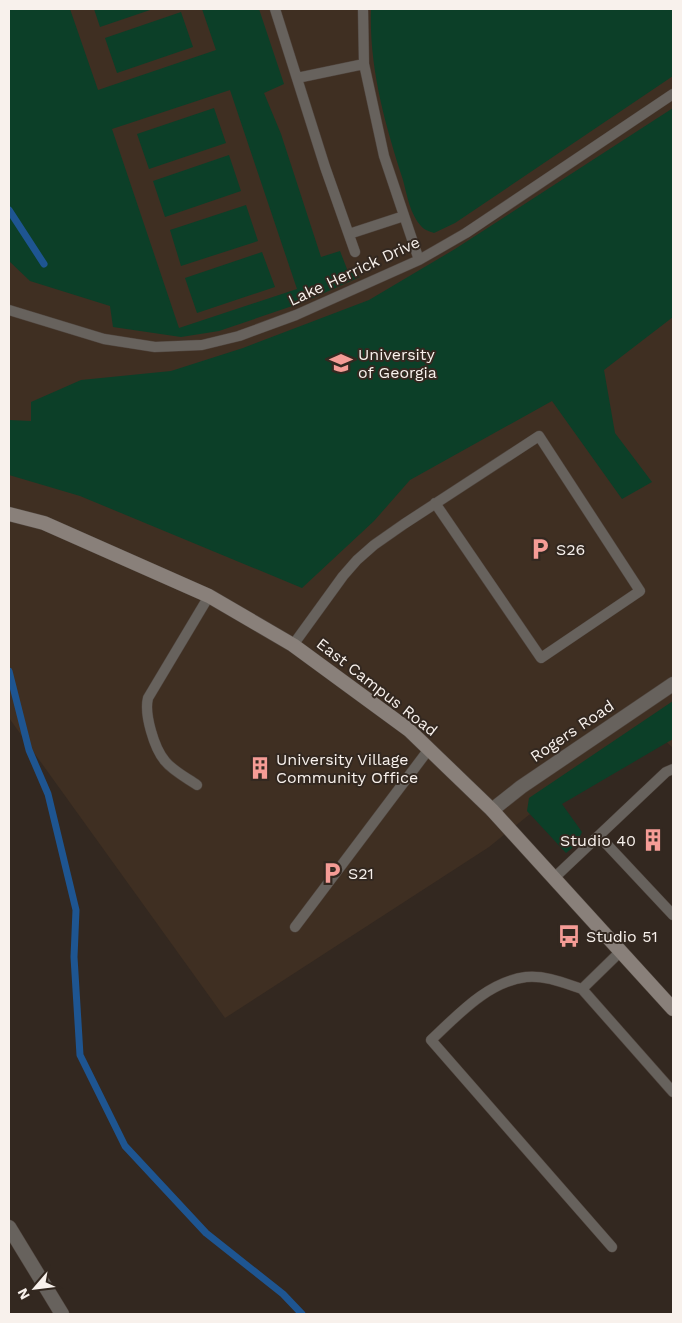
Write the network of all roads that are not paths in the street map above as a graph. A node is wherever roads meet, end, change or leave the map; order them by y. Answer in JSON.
{"nodes":[{"id":1,"x":275,"y":9,"type":"edge"},
{"id":2,"x":363,"y":9,"type":"edge"},
{"id":3,"x":364,"y":64,"type":"junction"},
{"id":4,"x":297,"y":78,"type":"junction"},
{"id":5,"x":673,"y":94,"type":"edge"},
{"id":6,"x":404,"y":216,"type":"junction"},
{"id":7,"x":349,"y":234,"type":"junction"},
{"id":8,"x":356,"y":252,"type":"dead end"},
{"id":9,"x":419,"y":260,"type":"junction"},
{"id":10,"x":9,"y":310,"type":"edge"},
{"id":11,"x":435,"y":503,"type":"junction"},
{"id":12,"x":9,"y":514,"type":"edge"},
{"id":13,"x":209,"y":596,"type":"junction"},
{"id":14,"x":293,"y":646,"type":"junction"},
{"id":15,"x":673,"y":684,"type":"edge"},
{"id":16,"x":429,"y":749,"type":"junction"},
{"id":17,"x":673,"y":769,"type":"edge"},
{"id":18,"x":197,"y":785,"type":"dead end"},
{"id":19,"x":492,"y":810,"type":"junction"},
{"id":20,"x":599,"y":836,"type":"junction"},
{"id":21,"x":554,"y":878,"type":"junction"},
{"id":22,"x":673,"y":915,"type":"edge"},
{"id":23,"x":295,"y":927,"type":"dead end"},
{"id":24,"x":621,"y":951,"type":"junction"},
{"id":25,"x":582,"y":988,"type":"junction"},
{"id":26,"x":673,"y":1009,"type":"edge"},
{"id":27,"x":673,"y":1092,"type":"edge"},
{"id":28,"x":9,"y":1227,"type":"edge"},
{"id":29,"x":612,"y":1247,"type":"dead end"},
{"id":30,"x":62,"y":1314,"type":"edge"}],
"edges":[{"from":1,"to":4,"type":"lane"},
{"from":2,"to":3,"type":"lane"},
{"from":3,"to":4,"type":"lane"},
{"from":3,"to":6,"type":"lane"},
{"from":4,"to":7,"type":"lane"},
{"from":5,"to":9,"type":"lane","name":"Lake Herrick Drive"},
{"from":6,"to":7,"type":"lane"},
{"from":6,"to":9,"type":"lane"},
{"from":7,"to":8,"type":"lane"},
{"from":9,"to":10,"type":"lane","name":"Lake Herrick Drive"},
{"from":11,"to":11,"type":"lane"},
{"from":11,"to":14,"type":"lane"},
{"from":12,"to":13,"type":"main road","name":"East Campus Road"},
{"from":13,"to":14,"type":"main road","name":"East Campus Road"},
{"from":13,"to":18,"type":"lane"},
{"from":14,"to":16,"type":"main road","name":"East Campus Road"},
{"from":15,"to":19,"type":"street","name":"Rogers Road"},
{"from":16,"to":19,"type":"main road","name":"East Campus Road"},
{"from":16,"to":23,"type":"lane"},
{"from":17,"to":20,"type":"lane"},
{"from":19,"to":21,"type":"main road","name":"East Campus Road"},
{"from":20,"to":21,"type":"lane"},
{"from":20,"to":22,"type":"lane"},
{"from":21,"to":24,"type":"main road","name":"East Campus Road"},
{"from":24,"to":25,"type":"lane"},
{"from":24,"to":26,"type":"main road","name":"East Campus Road"},
{"from":25,"to":27,"type":"lane"},
{"from":25,"to":29,"type":"lane"},
{"from":28,"to":30,"type":"street"}]}
